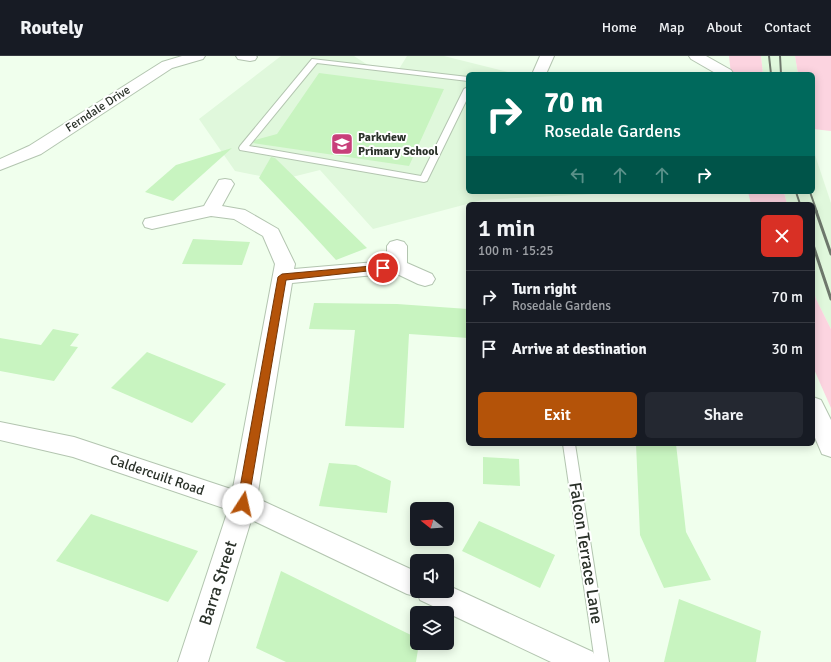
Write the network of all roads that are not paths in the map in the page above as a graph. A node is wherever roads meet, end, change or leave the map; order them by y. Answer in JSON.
{"nodes":[{"id":1,"x":198,"y":56,"type":"edge"},
{"id":2,"x":547,"y":56,"type":"edge"},
{"id":3,"x":696,"y":56,"type":"edge"},
{"id":4,"x":540,"y":72,"type":"edge"},
{"id":5,"x":724,"y":72,"type":"edge"},
{"id":6,"x":466,"y":79,"type":"edge"},
{"id":7,"x":466,"y":93,"type":"edge"},
{"id":8,"x":0,"y":165,"type":"edge"},
{"id":9,"x":225,"y":184,"type":"dead end"},
{"id":10,"x":211,"y":210,"type":"junction"},
{"id":11,"x":152,"y":223,"type":"dead end"},
{"id":12,"x":397,"y":246,"type":"dead end"},
{"id":13,"x":397,"y":266,"type":"junction"},
{"id":14,"x":282,"y":277,"type":"junction"},
{"id":15,"x":425,"y":279,"type":"dead end"},
{"id":16,"x":815,"y":411,"type":"edge"},
{"id":17,"x":0,"y":431,"type":"edge"},
{"id":18,"x":569,"y":446,"type":"edge"},
{"id":19,"x":831,"y":447,"type":"edge"},
{"id":20,"x":243,"y":504,"type":"junction"},
{"id":21,"x":410,"y":582,"type":"edge"},
{"id":22,"x":445,"y":598,"type":"edge"},
{"id":23,"x":193,"y":662,"type":"edge"},
{"id":24,"x":583,"y":662,"type":"edge"},
{"id":25,"x":602,"y":662,"type":"edge"}],
"edges":[{"from":1,"to":8,"type":"street","name":"Ferndale Drive"},
{"from":2,"to":4,"type":"street"},
{"from":3,"to":5,"type":"street"},
{"from":6,"to":7,"type":"lane"},
{"from":9,"to":10,"type":"street"},
{"from":10,"to":11,"type":"street"},
{"from":10,"to":14,"type":"street","name":"Barra Street"},
{"from":12,"to":13,"type":"street"},
{"from":13,"to":14,"type":"street"},
{"from":13,"to":15,"type":"street"},
{"from":14,"to":20,"type":"street","name":"Barra Street"},
{"from":16,"to":19,"type":"street"},
{"from":17,"to":20,"type":"street","name":"Caldercuilt Road"},
{"from":18,"to":25,"type":"lane","name":"Falcon Terrace Lane"},
{"from":20,"to":21,"type":"street","name":"Caldercuilt Road"},
{"from":20,"to":23,"type":"street","name":"Barra Street"},
{"from":22,"to":24,"type":"street"}]}
